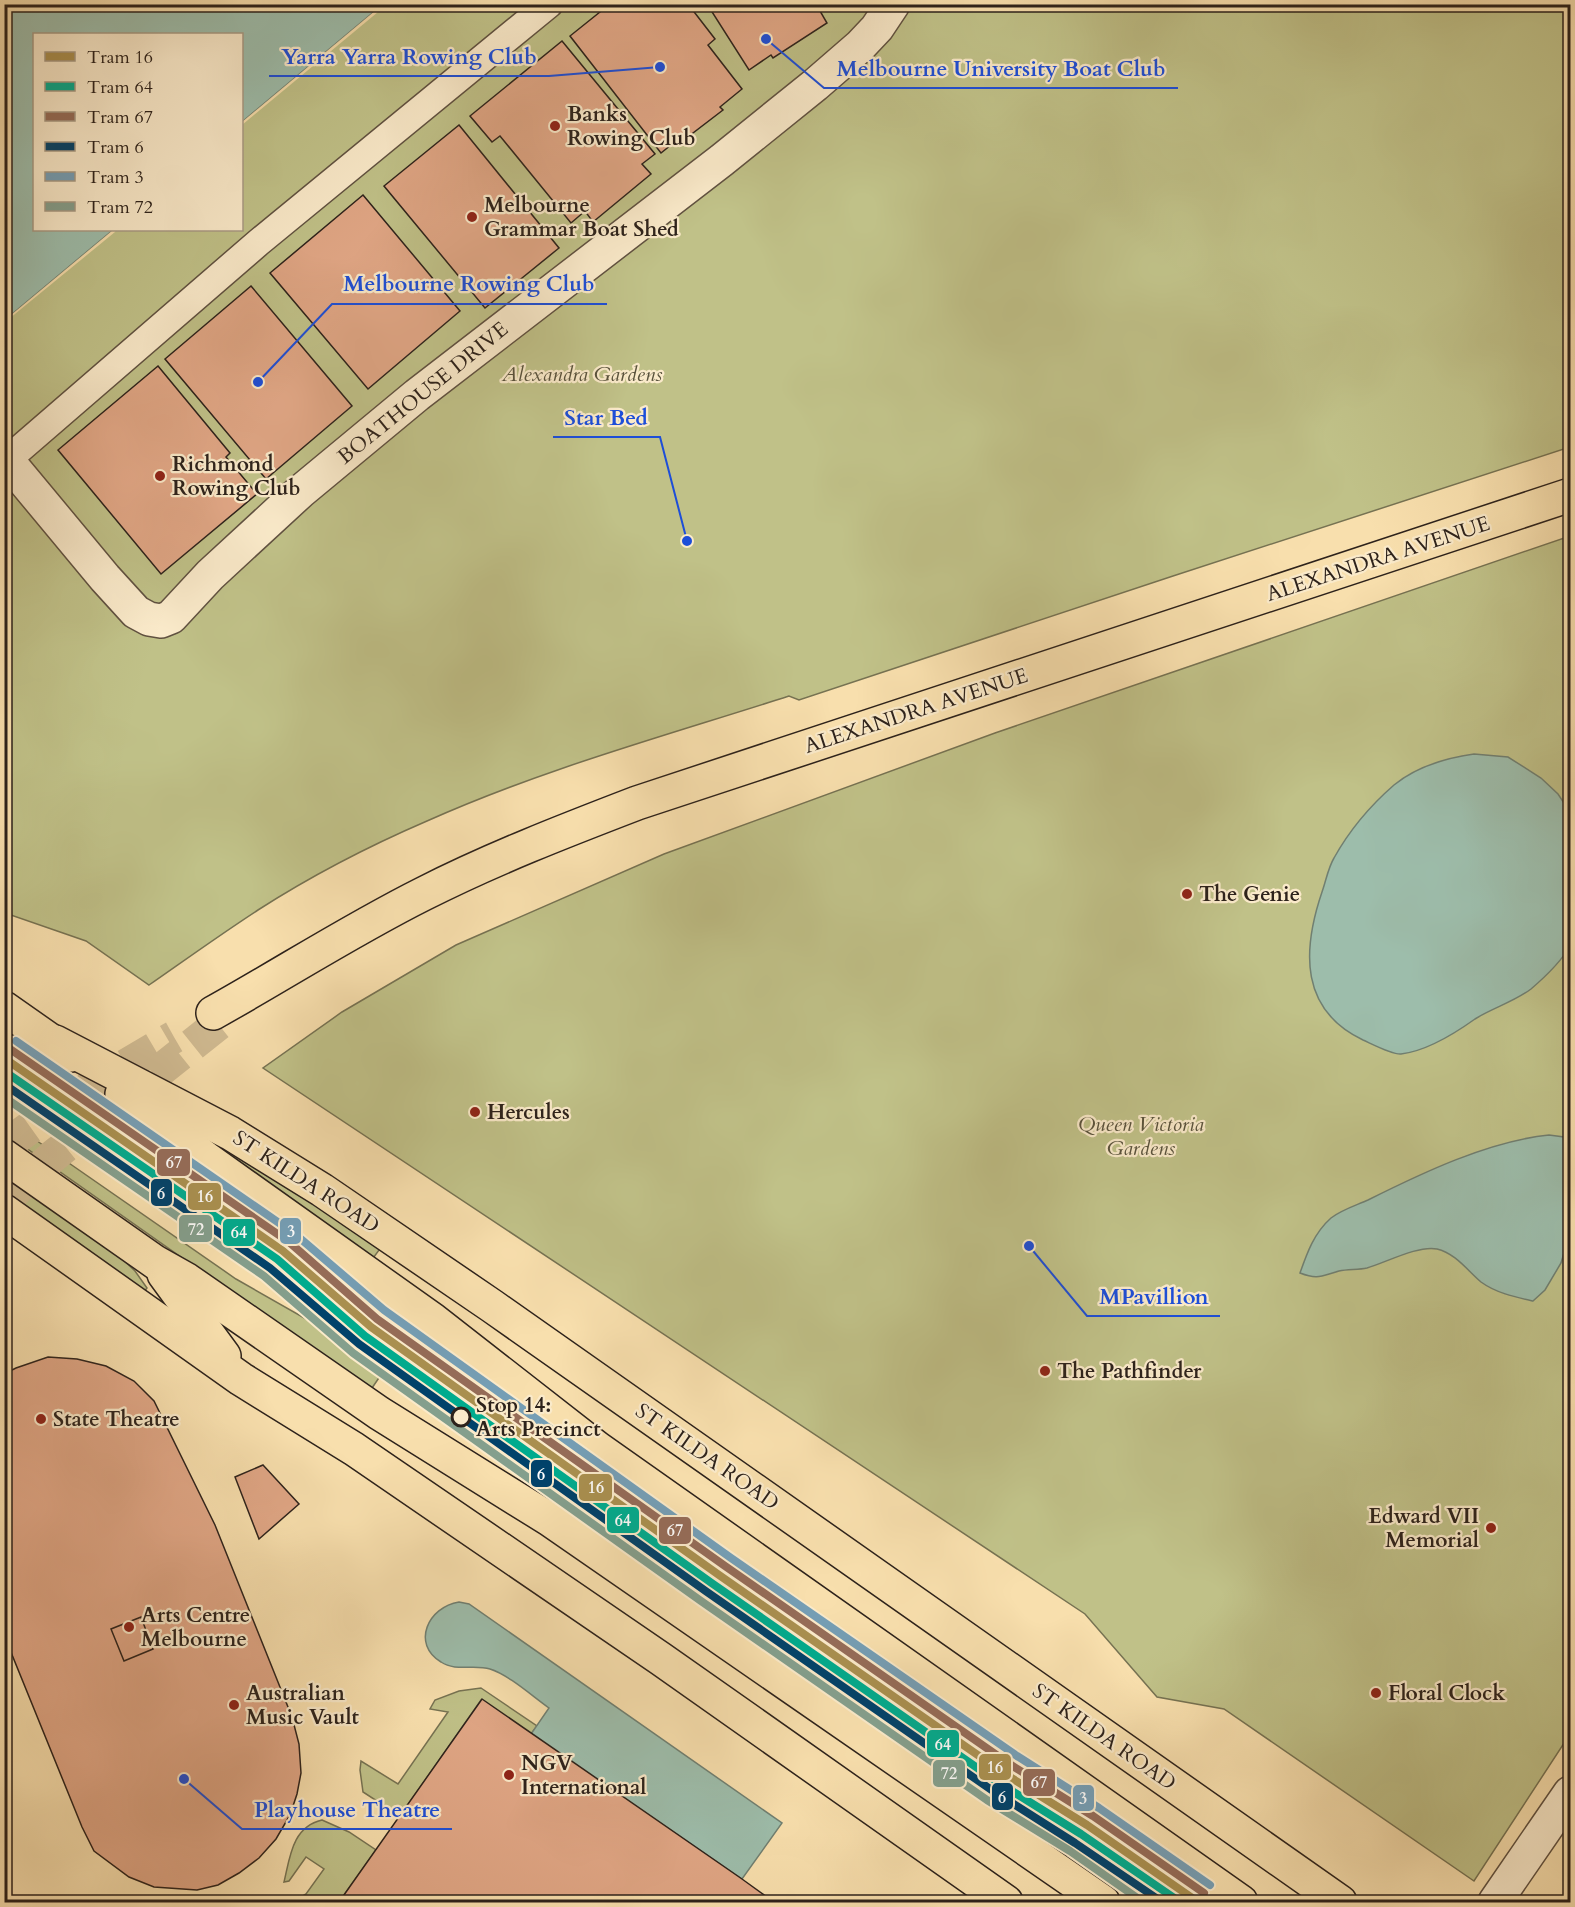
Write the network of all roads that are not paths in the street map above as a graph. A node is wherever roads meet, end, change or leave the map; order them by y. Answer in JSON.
{"nodes":[{"id":1,"x":549,"y":4,"type":"edge"},
{"id":2,"x":893,"y":4,"type":"edge"},
{"id":3,"x":7,"y":460,"type":"joint"},
{"id":4,"x":1570,"y":495,"type":"edge"},
{"id":5,"x":4,"y":1008,"type":"edge"},
{"id":6,"x":218,"y":1017,"type":"tunnel mouth"},
{"id":7,"x":55,"y":1042,"type":"junction"},
{"id":8,"x":4,"y":1156,"type":"edge"},
{"id":9,"x":4,"y":1211,"type":"edge"},
{"id":10,"x":155,"y":1262,"type":"junction"},
{"id":11,"x":241,"y":1379,"type":"junction"},
{"id":12,"x":1570,"y":1793,"type":"edge"},
{"id":13,"x":1006,"y":1902,"type":"edge"},
{"id":14,"x":1103,"y":1902,"type":"edge"},
{"id":15,"x":1241,"y":1902,"type":"edge"},
{"id":16,"x":1340,"y":1902,"type":"edge"},
{"id":17,"x":1495,"y":1902,"type":"edge"}],
"edges":[{"from":1,"to":3,"type":"street"},
{"from":2,"to":3,"type":"street","name":"BOATHOUSE DRIVE"},
{"from":4,"to":6,"type":"main road","name":"ALEXANDRA AVENUE"},
{"from":5,"to":7,"type":"main road","name":"ST KILDA ROAD"},
{"from":7,"to":15,"type":"main road","name":"ST KILDA ROAD"},
{"from":7,"to":16,"type":"main road","name":"ST KILDA ROAD"},
{"from":8,"to":10,"type":"main road"},
{"from":9,"to":11,"type":"main road"},
{"from":10,"to":11,"type":"main road"},
{"from":10,"to":14,"type":"main road"},
{"from":11,"to":13,"type":"main road"},
{"from":12,"to":17,"type":"street"}]}
